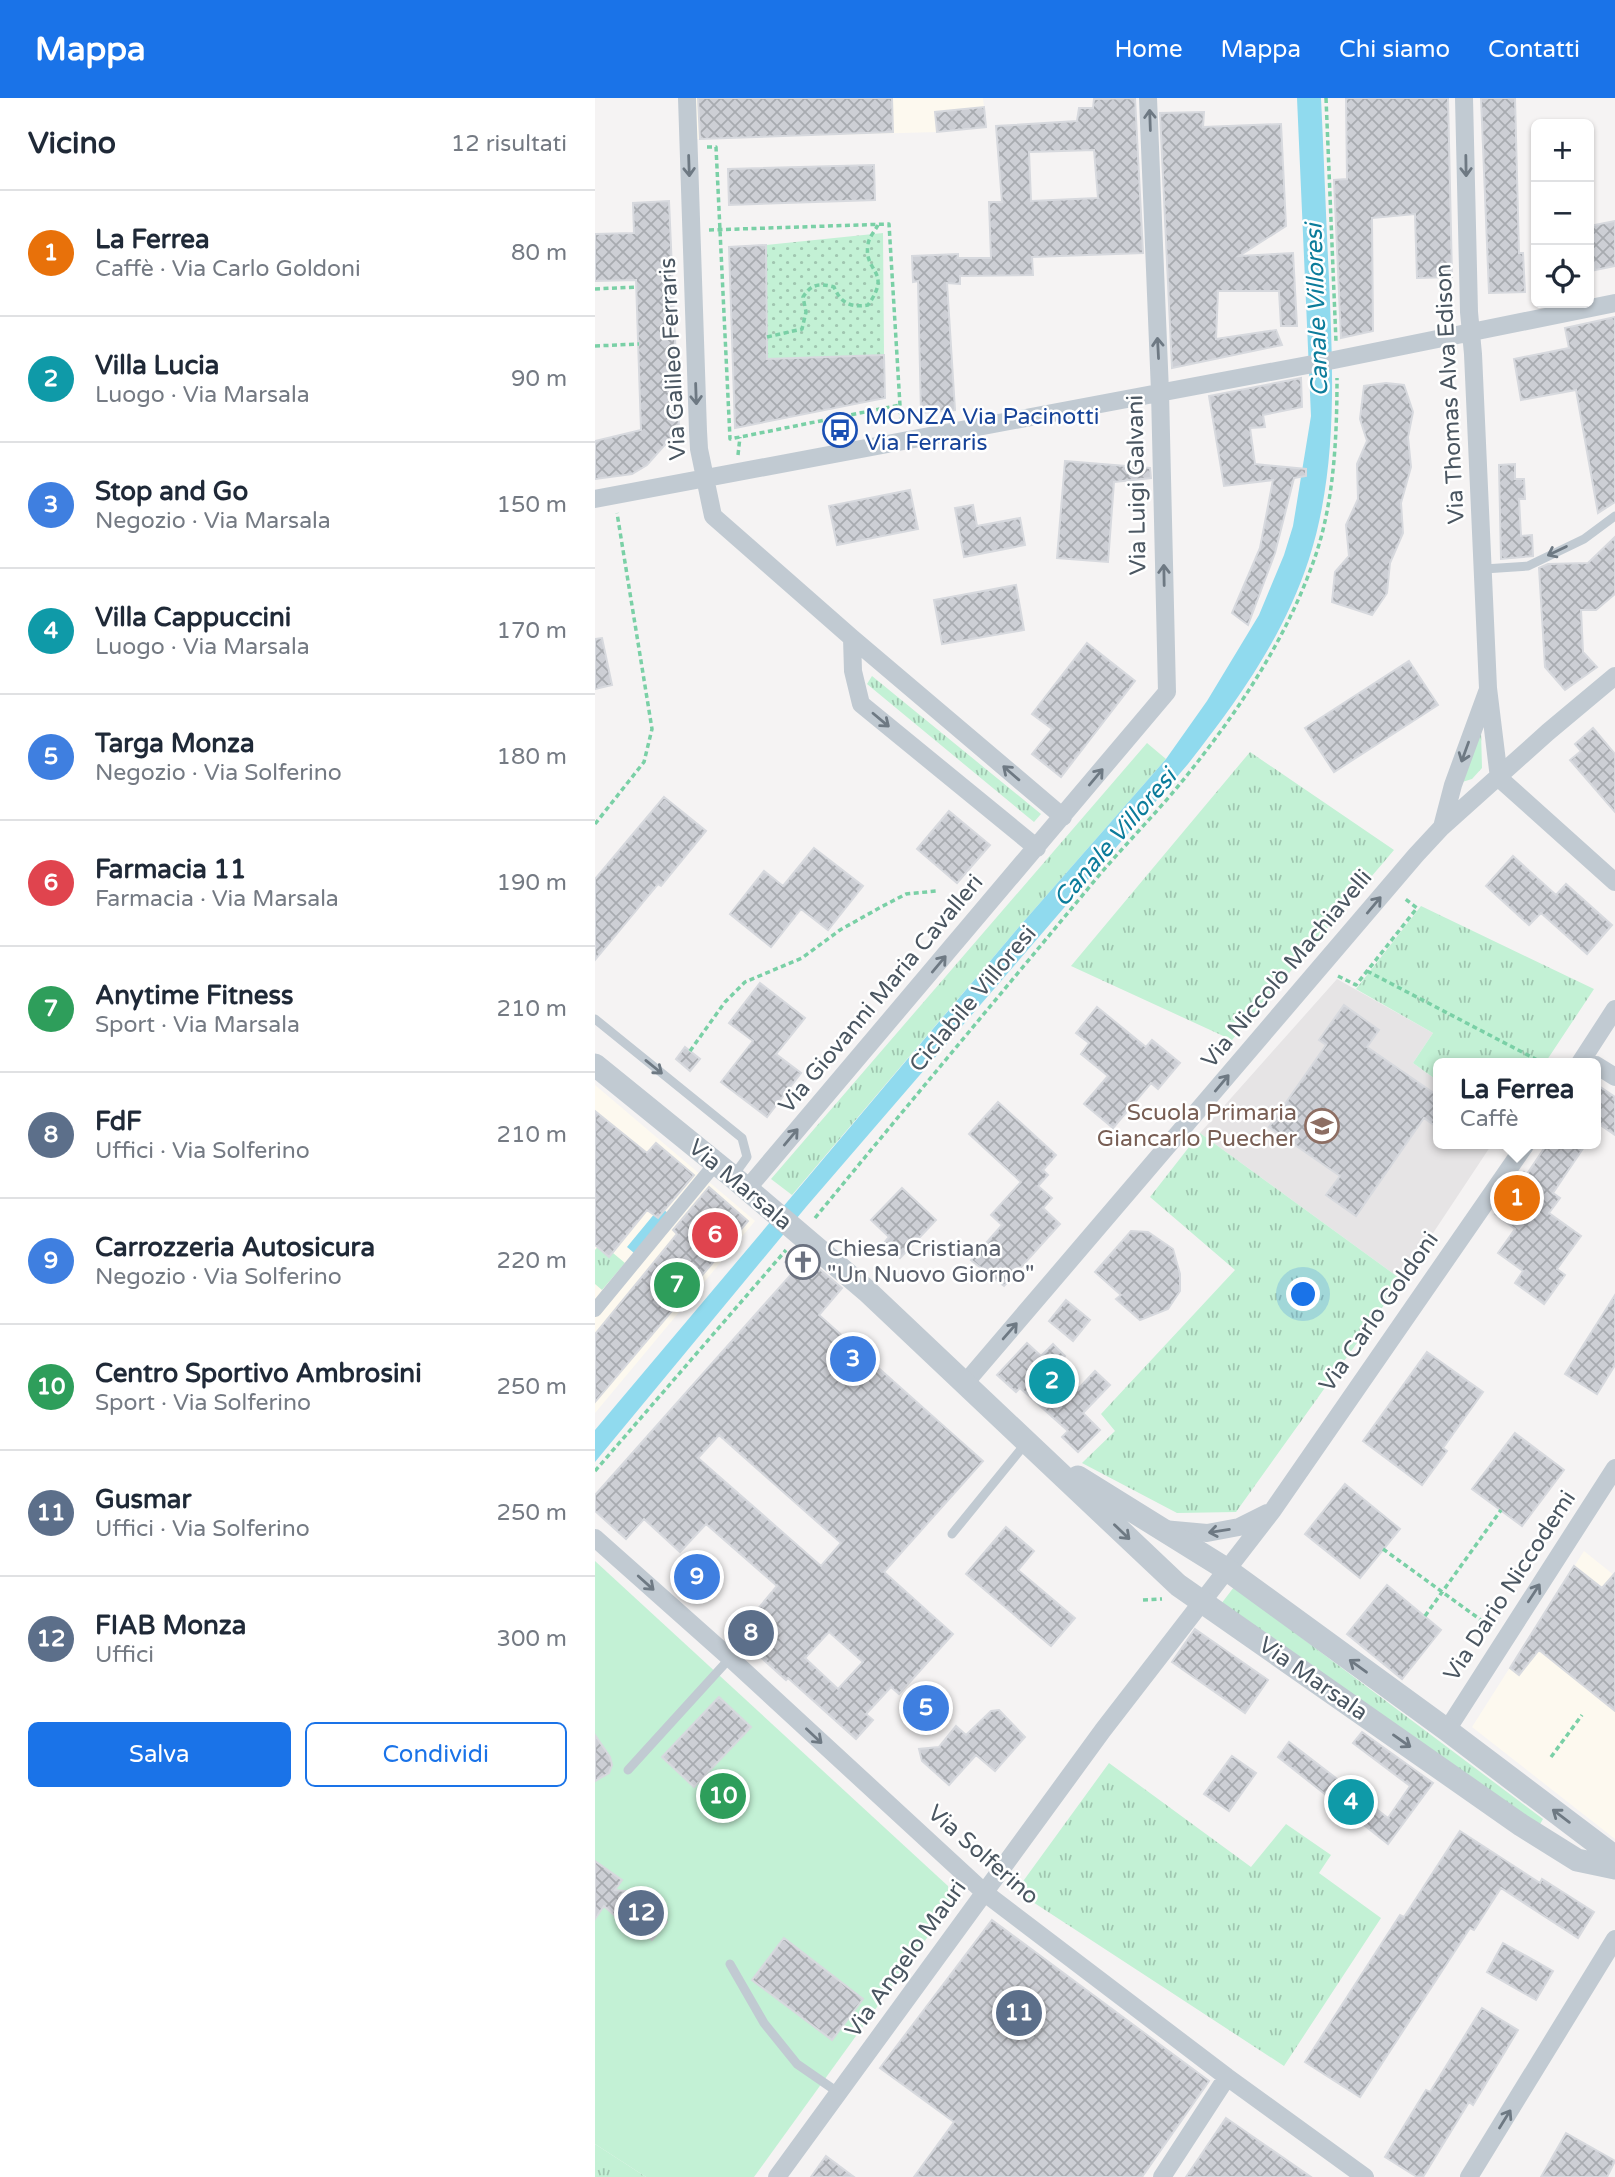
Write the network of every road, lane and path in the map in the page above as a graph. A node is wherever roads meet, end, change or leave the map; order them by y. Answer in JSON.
{"nodes":[{"id":1,"x":687,"y":98,"type":"edge"},
{"id":2,"x":1148,"y":98,"type":"edge"},
{"id":3,"x":1326,"y":98,"type":"edge"},
{"id":4,"x":1464,"y":98,"type":"edge"},
{"id":5,"x":688,"y":146,"type":"junction"},
{"id":6,"x":879,"y":225,"type":"junction"},
{"id":7,"x":719,"y":230,"type":"junction"},
{"id":8,"x":692,"y":231,"type":"junction"},
{"id":9,"x":636,"y":287,"type":"dead end"},
{"id":10,"x":595,"y":289,"type":"edge"},
{"id":11,"x":1615,"y":303,"type":"edge"},
{"id":12,"x":1471,"y":332,"type":"junction"},
{"id":13,"x":767,"y":337,"type":"dead end"},
{"id":14,"x":639,"y":344,"type":"dead end"},
{"id":15,"x":595,"y":346,"type":"edge"},
{"id":16,"x":1335,"y":359,"type":"junction"},
{"id":17,"x":1160,"y":392,"type":"junction"},
{"id":18,"x":900,"y":405,"type":"junction"},
{"id":19,"x":903,"y":441,"type":"junction"},
{"id":20,"x":704,"y":477,"type":"junction"},
{"id":21,"x":595,"y":499,"type":"edge"},
{"id":22,"x":617,"y":513,"type":"dead end"},
{"id":23,"x":1615,"y":516,"type":"edge"},
{"id":24,"x":1484,"y":569,"type":"junction"},
{"id":25,"x":852,"y":638,"type":"junction"},
{"id":26,"x":1615,"y":676,"type":"edge"},
{"id":27,"x":1488,"y":688,"type":"junction"},
{"id":28,"x":1499,"y":778,"type":"junction"},
{"id":29,"x":1058,"y":823,"type":"junction"},
{"id":30,"x":595,"y":824,"type":"edge"},
{"id":31,"x":1442,"y":827,"type":"junction"},
{"id":32,"x":1037,"y":848,"type":"junction"},
{"id":33,"x":1615,"y":882,"type":"edge"},
{"id":34,"x":1413,"y":888,"type":"dead end"},
{"id":35,"x":936,"y":891,"type":"dead end"},
{"id":36,"x":1317,"y":970,"type":"junction"},
{"id":37,"x":1367,"y":971,"type":"junction"},
{"id":38,"x":1614,"y":1011,"type":"edge"},
{"id":39,"x":598,"y":1022,"type":"edge"},
{"id":40,"x":690,"y":1051,"type":"dead end"},
{"id":41,"x":1533,"y":1058,"type":"edge"},
{"id":42,"x":1590,"y":1058,"type":"edge"},
{"id":43,"x":595,"y":1065,"type":"edge"},
{"id":44,"x":1523,"y":1149,"type":"edge"},
{"id":45,"x":732,"y":1177,"type":"junction"},
{"id":46,"x":789,"y":1225,"type":"junction"},
{"id":47,"x":595,"y":1310,"type":"edge"},
{"id":48,"x":965,"y":1382,"type":"junction"},
{"id":49,"x":1032,"y":1446,"type":"junction"},
{"id":50,"x":1615,"y":1468,"type":"edge"},
{"id":51,"x":595,"y":1471,"type":"edge"},
{"id":52,"x":1273,"y":1510,"type":"junction"},
{"id":53,"x":1501,"y":1510,"type":"dead end"},
{"id":54,"x":1161,"y":1529,"type":"junction"},
{"id":55,"x":952,"y":1534,"type":"dead end"},
{"id":56,"x":595,"y":1538,"type":"edge"},
{"id":57,"x":1383,"y":1549,"type":"dead end"},
{"id":58,"x":1226,"y":1569,"type":"junction"},
{"id":59,"x":1443,"y":1592,"type":"junction"},
{"id":60,"x":1202,"y":1602,"type":"junction"},
{"id":61,"x":1425,"y":1616,"type":"dead end"},
{"id":62,"x":1501,"y":1644,"type":"junction"},
{"id":63,"x":730,"y":1658,"type":"junction"},
{"id":64,"x":1582,"y":1715,"type":"dead end"},
{"id":65,"x":1447,"y":1730,"type":"junction"},
{"id":66,"x":1551,"y":1757,"type":"dead end"},
{"id":67,"x":628,"y":1770,"type":"dead end"},
{"id":68,"x":1615,"y":1857,"type":"edge"},
{"id":69,"x":1615,"y":1868,"type":"edge"},
{"id":70,"x":985,"y":1893,"type":"junction"},
{"id":71,"x":1615,"y":1939,"type":"edge"},
{"id":72,"x":730,"y":1964,"type":"dead end"},
{"id":73,"x":1227,"y":2077,"type":"junction"},
{"id":74,"x":839,"y":2093,"type":"junction"},
{"id":75,"x":777,"y":2177,"type":"edge"},
{"id":76,"x":1162,"y":2177,"type":"edge"},
{"id":77,"x":1365,"y":2177,"type":"edge"},
{"id":78,"x":1469,"y":2177,"type":"edge"}],
"edges":[{"from":1,"to":5,"type":"street","name":"Via Galileo Ferraris"},
{"from":17,"to":2,"type":"street","name":"Via Luigi Galvani","one_way":true},
{"from":3,"to":16,"type":"path","name":"Ciclabile Villoresi"},
{"from":4,"to":12,"type":"street","name":"Via Thomas Alva Edison","one_way":true},
{"from":5,"to":7,"type":"path"},
{"from":5,"to":8,"type":"street","name":"Via Galileo Ferraris","one_way":true},
{"from":6,"to":7,"type":"path"},
{"from":6,"to":13,"type":"path"},
{"from":6,"to":18,"type":"path"},
{"from":7,"to":8,"type":"path"},
{"from":7,"to":18,"type":"path"},
{"from":8,"to":20,"type":"street","name":"Via Galileo Ferraris","one_way":true},
{"from":9,"to":10,"type":"path"},
{"from":11,"to":12,"type":"street"},
{"from":12,"to":16,"type":"street"},
{"from":12,"to":24,"type":"street","name":"Via Thomas Alva Edison"},
{"from":14,"to":15,"type":"path"},
{"from":16,"to":17,"type":"street"},
{"from":16,"to":46,"type":"path","name":"Ciclabile Villoresi"},
{"from":17,"to":19,"type":"street"},
{"from":29,"to":17,"type":"street","name":"Via Luigi Galvani","one_way":true},
{"from":18,"to":19,"type":"path"},
{"from":19,"to":20,"type":"street"},
{"from":20,"to":21,"type":"street"},
{"from":20,"to":25,"type":"street","name":"Via Galileo Ferraris"},
{"from":22,"to":30,"type":"path"},
{"from":23,"to":24,"type":"lane","one_way":true},
{"from":24,"to":27,"type":"street","name":"Via Thomas Alva Edison"},
{"from":29,"to":25,"type":"street","name":"Via Galileo Ferraris","one_way":true},
{"from":25,"to":32,"type":"street","one_way":true},
{"from":26,"to":28,"type":"street","name":"Via Niccolò Machiavelli"},
{"from":27,"to":28,"type":"street","name":"Via Thomas Alva Edison"},
{"from":27,"to":31,"type":"street","name":"Via Thomas Alva Edison","one_way":true},
{"from":28,"to":31,"type":"street","name":"Via Niccolò Machiavelli"},
{"from":28,"to":33,"type":"street"},
{"from":29,"to":32,"type":"street","name":"Via Giovanni Maria Cavalleri"},
{"from":36,"to":31,"type":"street","name":"Via Niccolò Machiavelli","one_way":true},
{"from":45,"to":32,"type":"street","name":"Via Giovanni Maria Cavalleri","one_way":true},
{"from":34,"to":37,"type":"path"},
{"from":35,"to":40,"type":"path"},
{"from":36,"to":37,"type":"path"},
{"from":48,"to":36,"type":"street","name":"Via Niccolò Machiavelli","one_way":true},
{"from":37,"to":41,"type":"path"},
{"from":38,"to":42,"type":"street"},
{"from":39,"to":45,"type":"lane","one_way":true},
{"from":43,"to":45,"type":"street","name":"Via Marsala"},
{"from":44,"to":52,"type":"street","name":"Via Carlo Goldoni"},
{"from":45,"to":46,"type":"street","name":"Via Marsala"},
{"from":45,"to":47,"type":"street"},
{"from":46,"to":48,"type":"street","name":"Via Marsala"},
{"from":46,"to":51,"type":"path","name":"Ciclabile Villoresi"},
{"from":48,"to":49,"type":"street","name":"Via Marsala"},
{"from":49,"to":54,"type":"street","name":"Via Marsala"},
{"from":49,"to":55,"type":"lane"},
{"from":49,"to":60,"type":"street","name":"Via Marsala","one_way":true},
{"from":62,"to":50,"type":"street","name":"Via Dario Niccodemi","one_way":true},
{"from":52,"to":54,"type":"street","name":"Via Carlo Goldoni","one_way":true},
{"from":52,"to":58,"type":"street","name":"Via Carlo Goldoni"},
{"from":53,"to":59,"type":"path"},
{"from":54,"to":58,"type":"street","name":"Via Marsala"},
{"from":56,"to":63,"type":"street","name":"Via Solferino","one_way":true},
{"from":57,"to":59,"type":"path"},
{"from":58,"to":60,"type":"street","name":"Via Carlo Goldoni"},
{"from":65,"to":58,"type":"street","name":"Via Marsala","one_way":true},
{"from":59,"to":61,"type":"path"},
{"from":59,"to":62,"type":"path"},
{"from":60,"to":69,"type":"street","name":"Via Marsala","one_way":true},
{"from":60,"to":70,"type":"street","name":"Via Angelo Mauri"},
{"from":62,"to":65,"type":"street","name":"Via Dario Niccodemi"},
{"from":63,"to":67,"type":"lane"},
{"from":63,"to":70,"type":"street","name":"Via Solferino","one_way":true},
{"from":64,"to":66,"type":"path"},
{"from":68,"to":65,"type":"street","name":"Via Marsala","one_way":true},
{"from":70,"to":73,"type":"street","name":"Via Solferino"},
{"from":70,"to":74,"type":"street","name":"Via Angelo Mauri"},
{"from":78,"to":71,"type":"street","one_way":true},
{"from":72,"to":74,"type":"lane"},
{"from":73,"to":76,"type":"street"},
{"from":73,"to":77,"type":"street","name":"Via Solferino"},
{"from":74,"to":75,"type":"street","name":"Via Angelo Mauri"}]}
